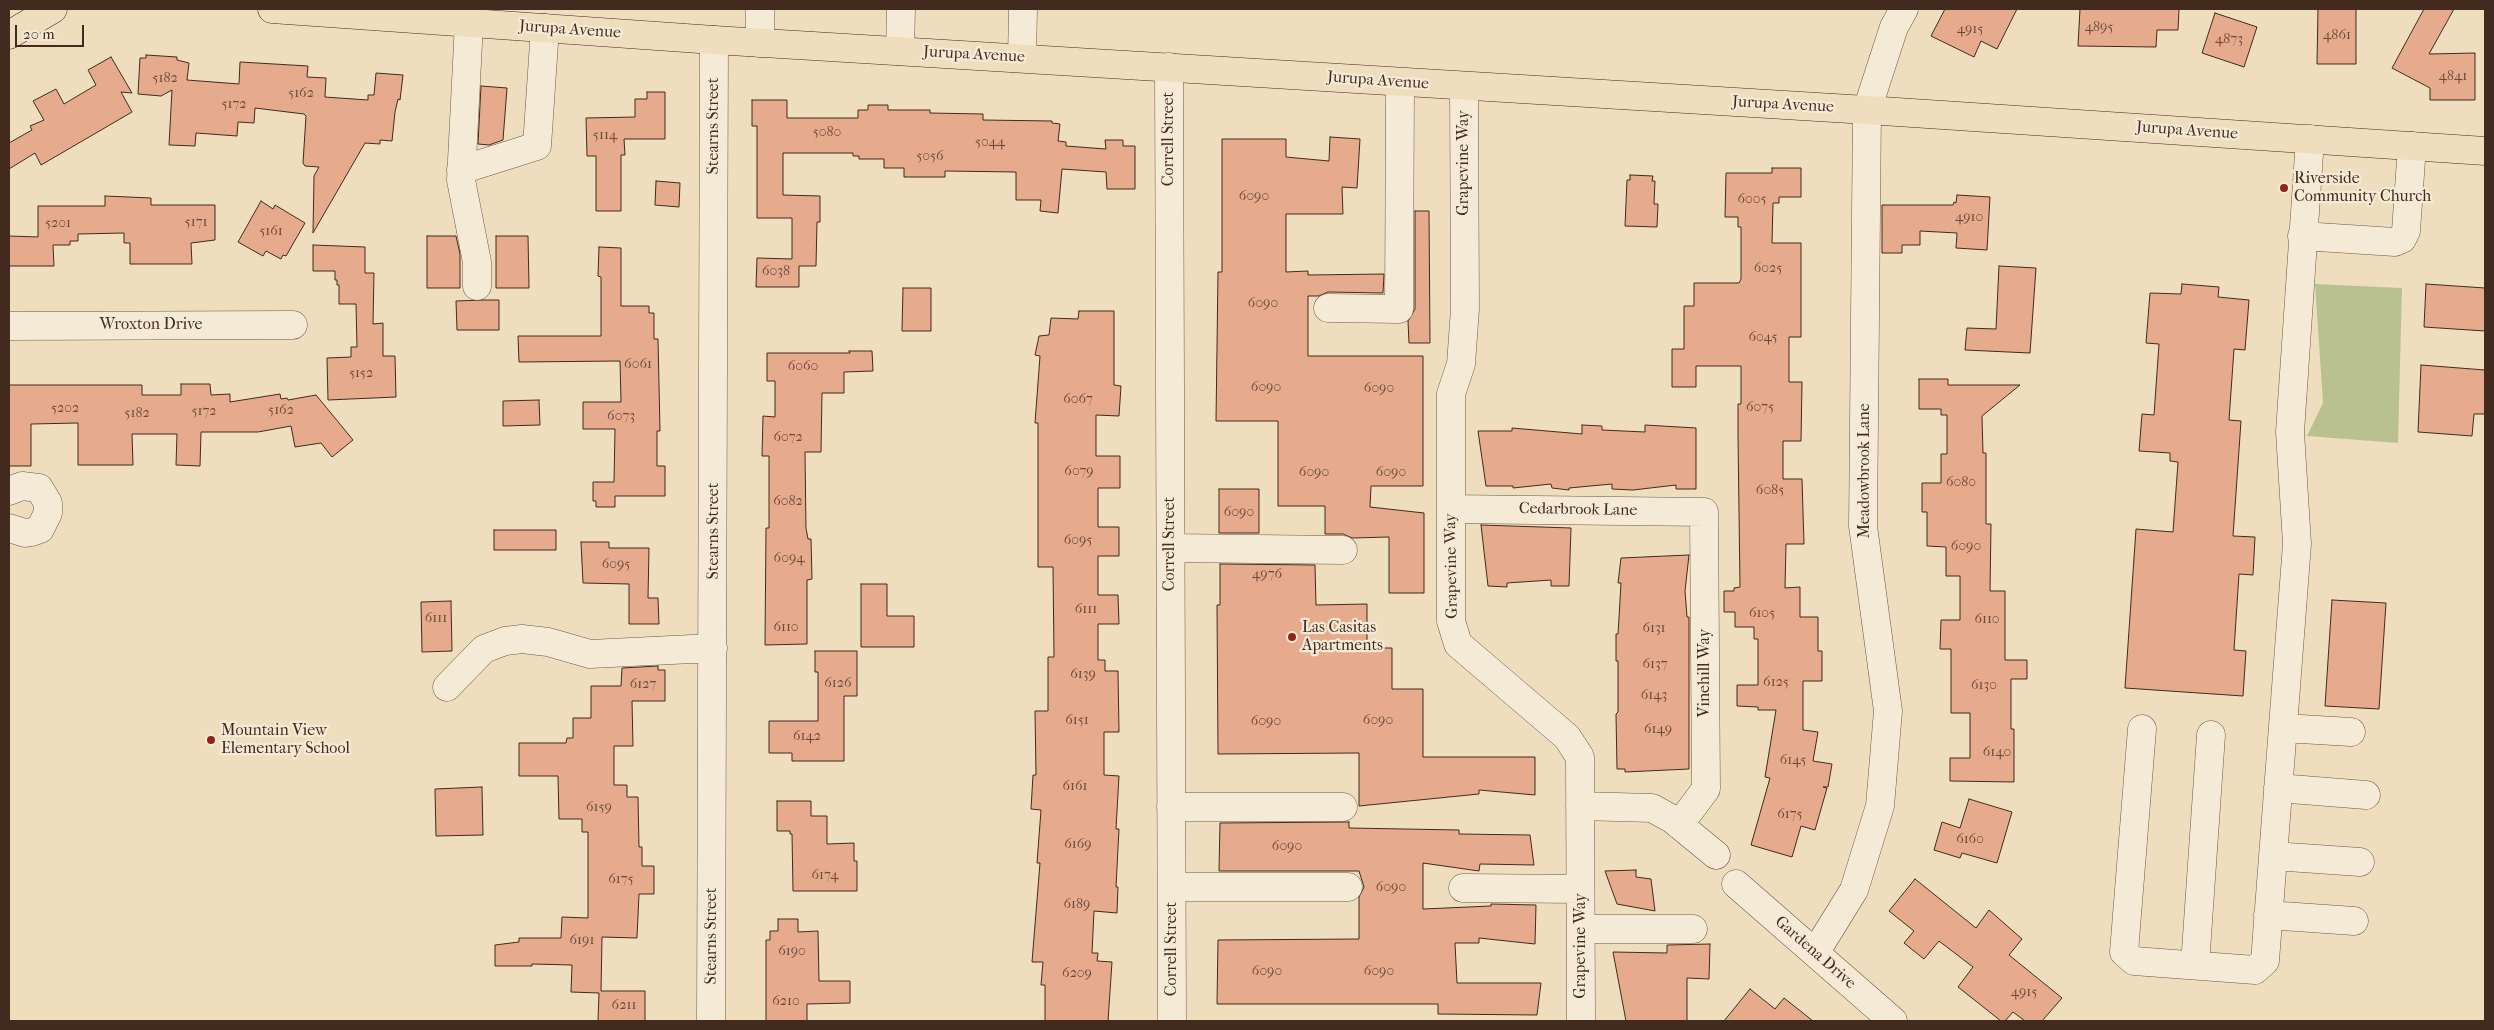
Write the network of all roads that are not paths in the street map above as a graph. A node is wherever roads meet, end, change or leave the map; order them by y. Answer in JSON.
{"nodes":[{"id":1,"x":53,"y":9,"type":"edge"},
{"id":2,"x":277,"y":9,"type":"edge"},
{"id":3,"x":760,"y":9,"type":"edge"},
{"id":4,"x":901,"y":9,"type":"edge"},
{"id":5,"x":1023,"y":9,"type":"edge"},
{"id":6,"x":1904,"y":9,"type":"edge"},
{"id":7,"x":398,"y":13,"type":"edge"},
{"id":8,"x":468,"y":23,"type":"junction"},
{"id":9,"x":545,"y":28,"type":"junction"},
{"id":10,"x":9,"y":35,"type":"edge"},
{"id":11,"x":714,"y":40,"type":"junction"},
{"id":12,"x":760,"y":43,"type":"junction"},
{"id":13,"x":900,"y":51,"type":"junction"},
{"id":14,"x":1022,"y":58,"type":"junction"},
{"id":15,"x":1169,"y":67,"type":"junction"},
{"id":16,"x":1400,"y":83,"type":"junction"},
{"id":17,"x":1464,"y":87,"type":"junction"},
{"id":18,"x":1867,"y":110,"type":"junction"},
{"id":19,"x":2310,"y":139,"type":"junction"},
{"id":20,"x":2412,"y":146,"type":"junction"},
{"id":21,"x":2485,"y":151,"type":"edge"},
{"id":22,"x":461,"y":170,"type":"junction"},
{"id":23,"x":2302,"y":236,"type":"junction"},
{"id":24,"x":478,"y":286,"type":"dead end"},
{"id":25,"x":1328,"y":308,"type":"dead end"},
{"id":26,"x":293,"y":325,"type":"dead end"},
{"id":27,"x":9,"y":326,"type":"edge"},
{"id":28,"x":9,"y":491,"type":"edge"},
{"id":29,"x":1451,"y":509,"type":"junction"},
{"id":30,"x":1704,"y":512,"type":"joint"},
{"id":31,"x":9,"y":528,"type":"edge"},
{"id":32,"x":1170,"y":548,"type":"junction"},
{"id":33,"x":1343,"y":550,"type":"dead end"},
{"id":34,"x":713,"y":648,"type":"junction"},
{"id":35,"x":447,"y":687,"type":"dead end"},
{"id":36,"x":2283,"y":728,"type":"junction"},
{"id":37,"x":2142,"y":729,"type":"dead end"},
{"id":38,"x":2350,"y":732,"type":"dead end"},
{"id":39,"x":2210,"y":735,"type":"dead end"},
{"id":40,"x":2278,"y":788,"type":"junction"},
{"id":41,"x":2366,"y":795,"type":"dead end"},
{"id":42,"x":1580,"y":806,"type":"junction"},
{"id":43,"x":1172,"y":807,"type":"junction"},
{"id":44,"x":1343,"y":807,"type":"dead end"},
{"id":45,"x":1679,"y":825,"type":"junction"},
{"id":46,"x":1716,"y":856,"type":"dead end"},
{"id":47,"x":2273,"y":856,"type":"junction"},
{"id":48,"x":2360,"y":862,"type":"dead end"},
{"id":49,"x":1736,"y":884,"type":"dead end"},
{"id":50,"x":1172,"y":887,"type":"junction"},
{"id":51,"x":1348,"y":887,"type":"dead end"},
{"id":52,"x":1463,"y":888,"type":"dead end"},
{"id":53,"x":1580,"y":889,"type":"junction"},
{"id":54,"x":2268,"y":916,"type":"junction"},
{"id":55,"x":2354,"y":921,"type":"dead end"},
{"id":56,"x":1581,"y":929,"type":"junction"},
{"id":57,"x":1693,"y":929,"type":"dead end"},
{"id":58,"x":1816,"y":953,"type":"junction"},
{"id":59,"x":2195,"y":966,"type":"junction"},
{"id":60,"x":711,"y":1021,"type":"edge"},
{"id":61,"x":1172,"y":1021,"type":"edge"},
{"id":62,"x":1581,"y":1021,"type":"edge"},
{"id":63,"x":1893,"y":1021,"type":"edge"}],
"edges":[{"from":1,"to":10,"type":"main road"},
{"from":2,"to":7,"type":"main road","name":"Jurupa Avenue"},
{"from":3,"to":12,"type":"street"},
{"from":4,"to":13,"type":"street"},
{"from":5,"to":14,"type":"street"},
{"from":6,"to":18,"type":"street","name":"Meadowbrook Lane"},
{"from":7,"to":8,"type":"main road","name":"Jurupa Avenue"},
{"from":8,"to":9,"type":"main road","name":"Jurupa Avenue"},
{"from":8,"to":22,"type":"street"},
{"from":9,"to":11,"type":"main road","name":"Jurupa Avenue"},
{"from":9,"to":22,"type":"street"},
{"from":11,"to":12,"type":"main road","name":"Jurupa Avenue"},
{"from":11,"to":34,"type":"street","name":"Stearns Street"},
{"from":12,"to":13,"type":"main road","name":"Jurupa Avenue"},
{"from":13,"to":14,"type":"main road","name":"Jurupa Avenue"},
{"from":14,"to":15,"type":"main road","name":"Jurupa Avenue"},
{"from":15,"to":16,"type":"main road","name":"Jurupa Avenue"},
{"from":15,"to":32,"type":"street","name":"Correll Street"},
{"from":16,"to":17,"type":"main road","name":"Jurupa Avenue"},
{"from":16,"to":25,"type":"street"},
{"from":17,"to":18,"type":"main road","name":"Jurupa Avenue"},
{"from":17,"to":29,"type":"street","name":"Grapevine Way"},
{"from":18,"to":19,"type":"main road","name":"Jurupa Avenue"},
{"from":18,"to":58,"type":"street","name":"Meadowbrook Lane"},
{"from":19,"to":20,"type":"main road","name":"Jurupa Avenue"},
{"from":19,"to":23,"type":"street"},
{"from":20,"to":21,"type":"main road","name":"Jurupa Avenue"},
{"from":20,"to":23,"type":"street"},
{"from":22,"to":24,"type":"street"},
{"from":23,"to":36,"type":"street"},
{"from":26,"to":27,"type":"street","name":"Wroxton Drive"},
{"from":28,"to":31,"type":"street"},
{"from":29,"to":30,"type":"street","name":"Cedarbrook Lane"},
{"from":29,"to":42,"type":"street","name":"Grapevine Way"},
{"from":30,"to":45,"type":"street","name":"Vinehill Way"},
{"from":32,"to":33,"type":"street"},
{"from":32,"to":43,"type":"street","name":"Correll Street"},
{"from":34,"to":35,"type":"street"},
{"from":34,"to":60,"type":"street","name":"Stearns Street"},
{"from":36,"to":38,"type":"street"},
{"from":36,"to":40,"type":"street"},
{"from":37,"to":59,"type":"street"},
{"from":39,"to":59,"type":"street"},
{"from":40,"to":41,"type":"street"},
{"from":40,"to":47,"type":"street"},
{"from":42,"to":45,"type":"street"},
{"from":42,"to":53,"type":"street","name":"Grapevine Way"},
{"from":43,"to":44,"type":"street"},
{"from":43,"to":50,"type":"street","name":"Correll Street"},
{"from":45,"to":46,"type":"street"},
{"from":47,"to":48,"type":"street"},
{"from":47,"to":54,"type":"street"},
{"from":49,"to":58,"type":"street","name":"Gardena Drive"},
{"from":50,"to":51,"type":"street"},
{"from":50,"to":61,"type":"street","name":"Correll Street"},
{"from":52,"to":53,"type":"street"},
{"from":53,"to":56,"type":"street","name":"Grapevine Way"},
{"from":54,"to":55,"type":"street"},
{"from":54,"to":59,"type":"street"},
{"from":56,"to":57,"type":"street"},
{"from":56,"to":62,"type":"street","name":"Grapevine Way"},
{"from":58,"to":63,"type":"street","name":"Gardena Drive"}]}
